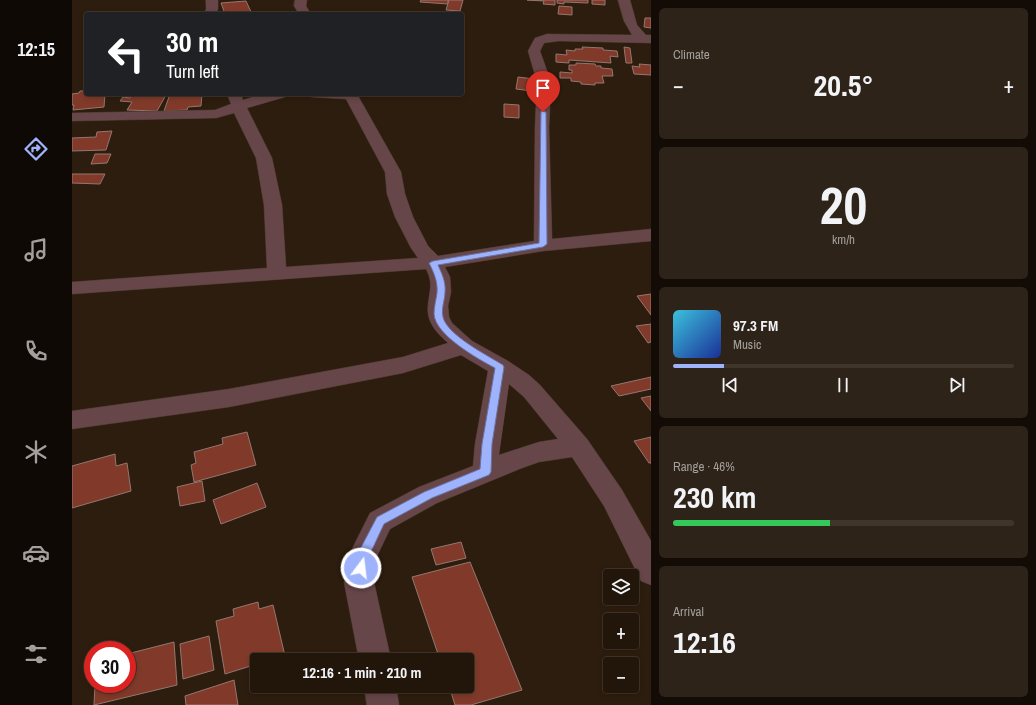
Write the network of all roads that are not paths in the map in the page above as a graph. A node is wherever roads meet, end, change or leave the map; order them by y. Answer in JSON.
{"nodes":[{"id":1,"x":212,"y":0,"type":"edge"},
{"id":2,"x":301,"y":0,"type":"edge"},
{"id":3,"x":624,"y":0,"type":"edge"},
{"id":4,"x":211,"y":12,"type":"edge"},
{"id":5,"x":304,"y":12,"type":"edge"},
{"id":6,"x":647,"y":39,"type":"edge"},
{"id":7,"x":270,"y":96,"type":"edge"},
{"id":8,"x":351,"y":96,"type":"edge"},
{"id":9,"x":237,"y":101,"type":"edge"},
{"id":10,"x":72,"y":117,"type":"edge"},
{"id":11,"x":651,"y":235,"type":"edge"},
{"id":12,"x":543,"y":244,"type":"junction"},
{"id":13,"x":433,"y":263,"type":"junction"},
{"id":14,"x":277,"y":274,"type":"junction"},
{"id":15,"x":72,"y":288,"type":"edge"},
{"id":16,"x":464,"y":346,"type":"junction"},
{"id":17,"x":500,"y":367,"type":"junction"},
{"id":18,"x":72,"y":420,"type":"edge"},
{"id":19,"x":578,"y":446,"type":"junction"},
{"id":20,"x":485,"y":472,"type":"junction"},
{"id":21,"x":651,"y":572,"type":"edge"},
{"id":22,"x":374,"y":653,"type":"edge"},
{"id":23,"x":381,"y":693,"type":"edge"},
{"id":24,"x":383,"y":705,"type":"edge"}],
"edges":[{"from":1,"to":4,"type":"street"},
{"from":2,"to":5,"type":"street"},
{"from":3,"to":6,"type":"street"},
{"from":6,"to":12,"type":"street"},
{"from":7,"to":9,"type":"street"},
{"from":8,"to":13,"type":"street"},
{"from":9,"to":10,"type":"street"},
{"from":9,"to":14,"type":"street"},
{"from":11,"to":12,"type":"street"},
{"from":12,"to":13,"type":"street"},
{"from":13,"to":14,"type":"street"},
{"from":13,"to":16,"type":"street"},
{"from":14,"to":15,"type":"street"},
{"from":16,"to":17,"type":"street"},
{"from":16,"to":18,"type":"street"},
{"from":17,"to":19,"type":"street"},
{"from":17,"to":20,"type":"street"},
{"from":19,"to":20,"type":"street"},
{"from":19,"to":21,"type":"street"},
{"from":20,"to":22,"type":"street"},
{"from":23,"to":24,"type":"street"}]}
